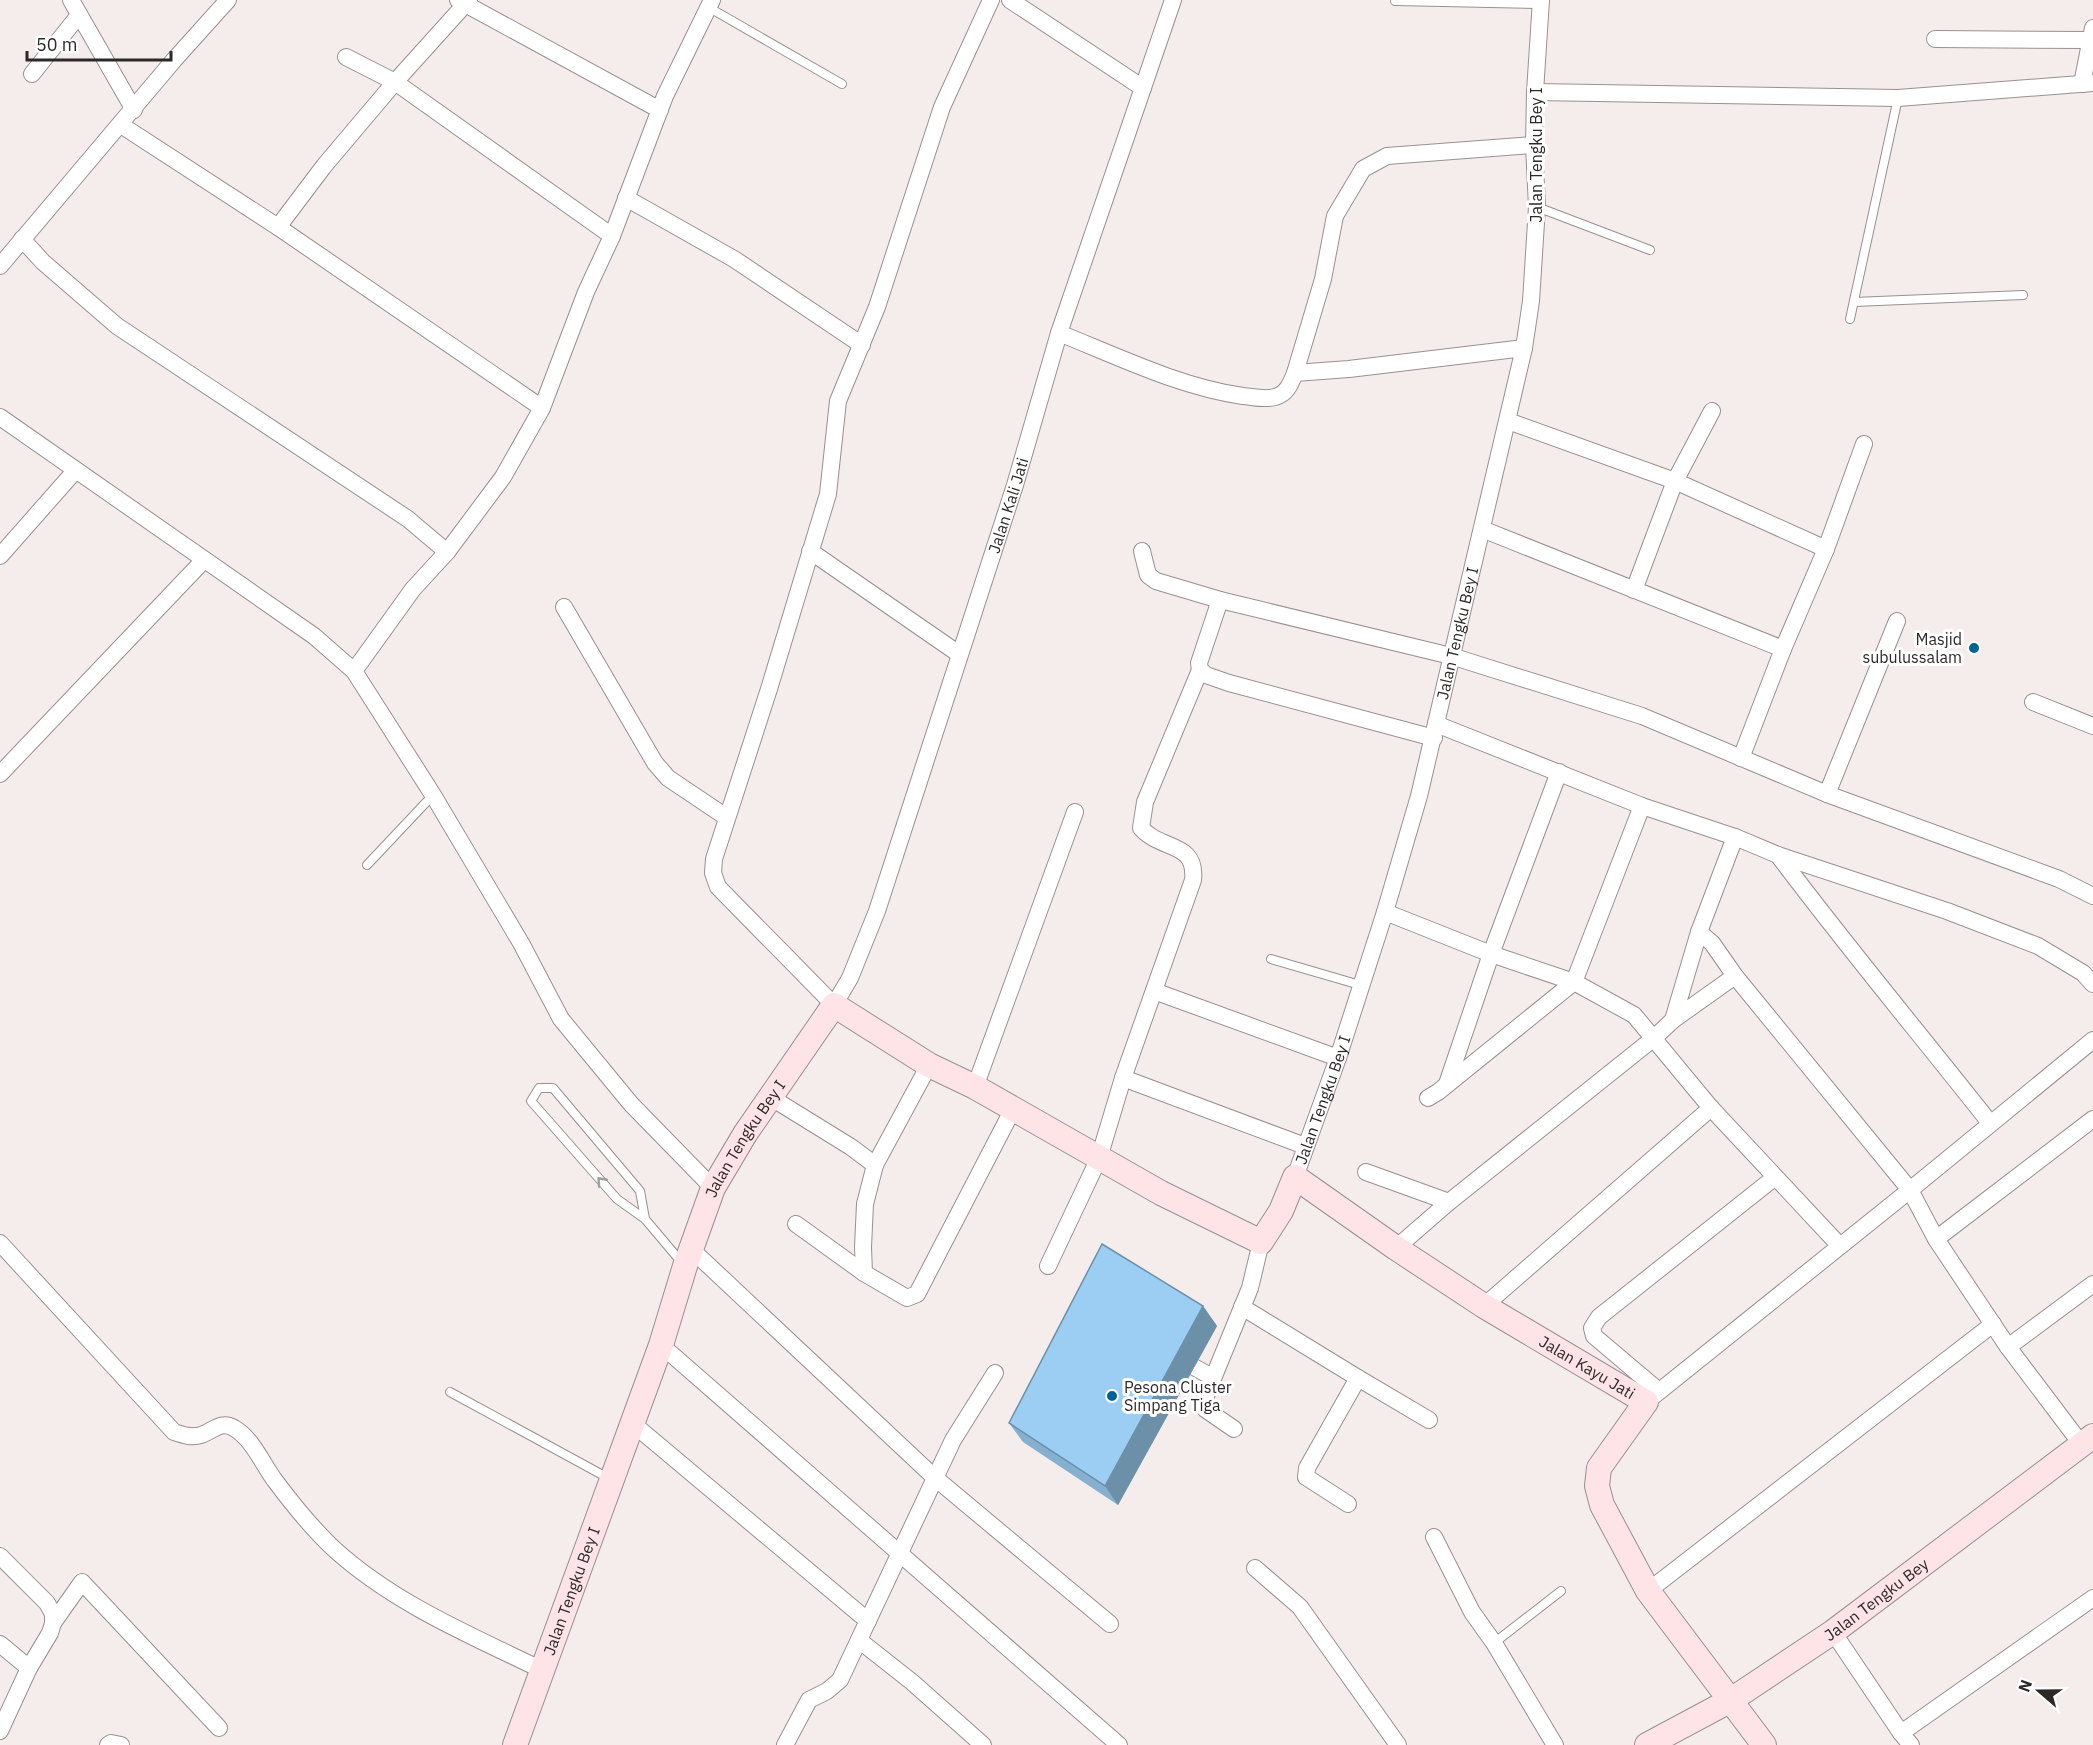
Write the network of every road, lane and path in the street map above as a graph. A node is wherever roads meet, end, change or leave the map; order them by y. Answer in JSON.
{"nodes":[{"id":1,"x":71,"y":0,"type":"edge"},
{"id":2,"x":991,"y":0,"type":"edge"},
{"id":3,"x":1010,"y":0,"type":"edge"},
{"id":4,"x":1173,"y":0,"type":"edge"},
{"id":5,"x":1395,"y":0,"type":"edge"},
{"id":6,"x":463,"y":1,"type":"edge"},
{"id":7,"x":1541,"y":2,"type":"edge"},
{"id":8,"x":222,"y":3,"type":"edge"},
{"id":9,"x":710,"y":4,"type":"edge"},
{"id":10,"x":79,"y":15,"type":"junction"},
{"id":11,"x":2091,"y":34,"type":"edge"},
{"id":12,"x":1935,"y":39,"type":"dead end"},
{"id":13,"x":346,"y":57,"type":"dead end"},
{"id":14,"x":32,"y":74,"type":"dead end"},
{"id":15,"x":395,"y":82,"type":"junction"},
{"id":16,"x":2087,"y":83,"type":"edge"},
{"id":17,"x":842,"y":84,"type":"dead end"},
{"id":18,"x":1143,"y":88,"type":"junction"},
{"id":19,"x":1535,"y":92,"type":"junction"},
{"id":20,"x":1898,"y":98,"type":"junction"},
{"id":21,"x":134,"y":110,"type":"junction"},
{"id":22,"x":660,"y":110,"type":"junction"},
{"id":23,"x":121,"y":124,"type":"junction"},
{"id":24,"x":1534,"y":145,"type":"junction"},
{"id":25,"x":626,"y":198,"type":"junction"},
{"id":26,"x":1537,"y":207,"type":"junction"},
{"id":27,"x":278,"y":227,"type":"junction"},
{"id":28,"x":612,"y":236,"type":"junction"},
{"id":29,"x":22,"y":239,"type":"junction"},
{"id":30,"x":1650,"y":250,"type":"dead end"},
{"id":31,"x":0,"y":266,"type":"edge"},
{"id":32,"x":2023,"y":295,"type":"dead end"},
{"id":33,"x":1854,"y":302,"type":"junction"},
{"id":34,"x":1851,"y":319,"type":"dead end"},
{"id":35,"x":1059,"y":333,"type":"junction"},
{"id":36,"x":862,"y":345,"type":"junction"},
{"id":37,"x":1524,"y":348,"type":"junction"},
{"id":38,"x":1295,"y":373,"type":"junction"},
{"id":39,"x":542,"y":408,"type":"junction"},
{"id":40,"x":1712,"y":411,"type":"dead end"},
{"id":41,"x":0,"y":417,"type":"edge"},
{"id":42,"x":1508,"y":421,"type":"junction"},
{"id":43,"x":1864,"y":444,"type":"dead end"},
{"id":44,"x":75,"y":471,"type":"junction"},
{"id":45,"x":1675,"y":481,"type":"junction"},
{"id":46,"x":1482,"y":529,"type":"junction"},
{"id":47,"x":1826,"y":549,"type":"junction"},
{"id":48,"x":810,"y":551,"type":"junction"},
{"id":49,"x":1142,"y":551,"type":"dead end"},
{"id":50,"x":447,"y":552,"type":"junction"},
{"id":51,"x":0,"y":556,"type":"edge"},
{"id":52,"x":204,"y":560,"type":"junction"},
{"id":53,"x":1634,"y":590,"type":"junction"},
{"id":54,"x":1220,"y":600,"type":"junction"},
{"id":55,"x":564,"y":607,"type":"dead end"},
{"id":56,"x":1897,"y":621,"type":"dead end"},
{"id":57,"x":1783,"y":649,"type":"junction"},
{"id":58,"x":959,"y":654,"type":"junction"},
{"id":59,"x":1451,"y":656,"type":"junction"},
{"id":60,"x":1200,"y":670,"type":"junction"},
{"id":61,"x":354,"y":671,"type":"junction"},
{"id":62,"x":2033,"y":702,"type":"dead end"},
{"id":63,"x":2093,"y":726,"type":"edge"},
{"id":64,"x":1435,"y":731,"type":"junction"},
{"id":65,"x":1741,"y":758,"type":"junction"},
{"id":66,"x":1559,"y":772,"type":"junction"},
{"id":67,"x":0,"y":774,"type":"edge"},
{"id":68,"x":1827,"y":794,"type":"junction"},
{"id":69,"x":433,"y":795,"type":"junction"},
{"id":70,"x":1642,"y":806,"type":"junction"},
{"id":71,"x":1075,"y":812,"type":"dead end"},
{"id":72,"x":726,"y":818,"type":"junction"},
{"id":73,"x":1735,"y":837,"type":"junction"},
{"id":74,"x":1778,"y":855,"type":"junction"},
{"id":75,"x":367,"y":865,"type":"dead end"},
{"id":76,"x":2093,"y":896,"type":"edge"},
{"id":77,"x":1385,"y":912,"type":"junction"},
{"id":78,"x":1699,"y":932,"type":"junction"},
{"id":79,"x":1491,"y":954,"type":"junction"},
{"id":80,"x":1271,"y":958,"type":"dead end"},
{"id":81,"x":1735,"y":976,"type":"junction"},
{"id":82,"x":1575,"y":982,"type":"junction"},
{"id":83,"x":2093,"y":984,"type":"edge"},
{"id":84,"x":1360,"y":986,"type":"junction"},
{"id":85,"x":1154,"y":991,"type":"junction"},
{"id":86,"x":834,"y":1005,"type":"junction"},
{"id":87,"x":1673,"y":1020,"type":"junction"},
{"id":88,"x":1654,"y":1038,"type":"junction"},
{"id":89,"x":2093,"y":1040,"type":"edge"},
{"id":90,"x":1338,"y":1058,"type":"junction"},
{"id":91,"x":929,"y":1065,"type":"junction"},
{"id":92,"x":1123,"y":1078,"type":"junction"},
{"id":93,"x":1447,"y":1085,"type":"junction"},
{"id":94,"x":975,"y":1088,"type":"junction"},
{"id":95,"x":770,"y":1097,"type":"junction"},
{"id":96,"x":1428,"y":1098,"type":"dead end"},
{"id":97,"x":1711,"y":1108,"type":"junction"},
{"id":98,"x":1013,"y":1109,"type":"junction"},
{"id":99,"x":2093,"y":1119,"type":"edge"},
{"id":100,"x":1990,"y":1123,"type":"junction"},
{"id":101,"x":1305,"y":1146,"type":"junction"},
{"id":102,"x":1099,"y":1158,"type":"junction"},
{"id":103,"x":875,"y":1165,"type":"junction"},
{"id":104,"x":1366,"y":1172,"type":"dead end"},
{"id":105,"x":1295,"y":1177,"type":"junction"},
{"id":106,"x":1774,"y":1178,"type":"junction"},
{"id":107,"x":713,"y":1188,"type":"junction"},
{"id":108,"x":1910,"y":1190,"type":"junction"},
{"id":109,"x":1449,"y":1202,"type":"junction"},
{"id":110,"x":645,"y":1220,"type":"junction"},
{"id":111,"x":796,"y":1224,"type":"dead end"},
{"id":112,"x":1936,"y":1239,"type":"junction"},
{"id":113,"x":1262,"y":1242,"type":"junction"},
{"id":114,"x":0,"y":1243,"type":"edge"},
{"id":115,"x":1840,"y":1246,"type":"junction"},
{"id":116,"x":1396,"y":1248,"type":"junction"},
{"id":117,"x":688,"y":1258,"type":"junction"},
{"id":118,"x":1048,"y":1266,"type":"dead end"},
{"id":119,"x":864,"y":1273,"type":"junction"},
{"id":120,"x":2093,"y":1284,"type":"edge"},
{"id":121,"x":1484,"y":1306,"type":"junction"},
{"id":122,"x":1242,"y":1307,"type":"junction"},
{"id":123,"x":1993,"y":1324,"type":"junction"},
{"id":124,"x":661,"y":1345,"type":"junction"},
{"id":125,"x":2008,"y":1347,"type":"junction"},
{"id":126,"x":1161,"y":1348,"type":"edge"},
{"id":127,"x":995,"y":1373,"type":"dead end"},
{"id":128,"x":1212,"y":1377,"type":"junction"},
{"id":129,"x":1358,"y":1378,"type":"junction"},
{"id":130,"x":450,"y":1392,"type":"dead end"},
{"id":131,"x":1652,"y":1397,"type":"junction"},
{"id":132,"x":1429,"y":1420,"type":"dead end"},
{"id":133,"x":632,"y":1424,"type":"junction"},
{"id":134,"x":1234,"y":1429,"type":"dead end"},
{"id":135,"x":2087,"y":1441,"type":"edge"},
{"id":136,"x":934,"y":1478,"type":"junction"},
{"id":137,"x":610,"y":1479,"type":"junction"},
{"id":138,"x":1348,"y":1503,"type":"dead end"},
{"id":139,"x":1434,"y":1537,"type":"dead end"},
{"id":140,"x":900,"y":1555,"type":"junction"},
{"id":141,"x":0,"y":1556,"type":"edge"},
{"id":142,"x":1255,"y":1568,"type":"dead end"},
{"id":143,"x":1561,"y":1590,"type":"dead end"},
{"id":144,"x":1648,"y":1591,"type":"junction"},
{"id":145,"x":2093,"y":1598,"type":"edge"},
{"id":146,"x":868,"y":1621,"type":"junction"},
{"id":147,"x":53,"y":1623,"type":"junction"},
{"id":148,"x":1110,"y":1624,"type":"dead end"},
{"id":149,"x":1833,"y":1632,"type":"junction"},
{"id":150,"x":860,"y":1641,"type":"junction"},
{"id":151,"x":1494,"y":1643,"type":"junction"},
{"id":152,"x":0,"y":1644,"type":"edge"},
{"id":153,"x":29,"y":1668,"type":"junction"},
{"id":154,"x":542,"y":1670,"type":"junction"},
{"id":155,"x":1731,"y":1700,"type":"junction"},
{"id":156,"x":219,"y":1728,"type":"dead end"},
{"id":157,"x":0,"y":1731,"type":"edge"},
{"id":158,"x":1906,"y":1739,"type":"edge"},
{"id":159,"x":108,"y":1745,"type":"edge"},
{"id":160,"x":121,"y":1745,"type":"edge"},
{"id":161,"x":515,"y":1745,"type":"edge"},
{"id":162,"x":785,"y":1745,"type":"edge"},
{"id":163,"x":983,"y":1745,"type":"edge"},
{"id":164,"x":1119,"y":1745,"type":"edge"},
{"id":165,"x":1398,"y":1745,"type":"edge"},
{"id":166,"x":1555,"y":1745,"type":"edge"},
{"id":167,"x":1647,"y":1745,"type":"edge"},
{"id":168,"x":1764,"y":1745,"type":"edge"}],
"edges":[{"from":1,"to":10,"type":"street"},
{"from":2,"to":36,"type":"street"},
{"from":3,"to":18,"type":"street"},
{"from":4,"to":18,"type":"street","name":"Jalan Kali Jati"},
{"from":5,"to":7,"type":"lane"},
{"from":6,"to":15,"type":"street"},
{"from":6,"to":22,"type":"street"},
{"from":7,"to":19,"type":"street","name":"Jalan Tengku Bey I"},
{"from":8,"to":21,"type":"street"},
{"from":9,"to":17,"type":"lane"},
{"from":9,"to":22,"type":"street"},
{"from":10,"to":14,"type":"street"},
{"from":10,"to":21,"type":"street"},
{"from":11,"to":12,"type":"street"},
{"from":11,"to":16,"type":"street"},
{"from":13,"to":15,"type":"street"},
{"from":15,"to":27,"type":"street"},
{"from":15,"to":28,"type":"street"},
{"from":16,"to":20,"type":"street"},
{"from":18,"to":35,"type":"street","name":"Jalan Kali Jati"},
{"from":19,"to":20,"type":"street"},
{"from":19,"to":24,"type":"street","name":"Jalan Tengku Bey I"},
{"from":20,"to":33,"type":"lane"},
{"from":21,"to":23,"type":"street"},
{"from":22,"to":25,"type":"street"},
{"from":23,"to":27,"type":"street"},
{"from":23,"to":29,"type":"street"},
{"from":24,"to":26,"type":"street","name":"Jalan Tengku Bey I"},
{"from":24,"to":38,"type":"street"},
{"from":25,"to":28,"type":"street"},
{"from":25,"to":36,"type":"street"},
{"from":26,"to":30,"type":"lane"},
{"from":26,"to":37,"type":"street","name":"Jalan Tengku Bey I"},
{"from":27,"to":39,"type":"street"},
{"from":28,"to":39,"type":"street"},
{"from":29,"to":31,"type":"street"},
{"from":29,"to":50,"type":"street"},
{"from":32,"to":33,"type":"lane"},
{"from":33,"to":34,"type":"lane"},
{"from":35,"to":38,"type":"street"},
{"from":35,"to":58,"type":"street","name":"Jalan Kali Jati"},
{"from":36,"to":48,"type":"street"},
{"from":37,"to":38,"type":"street"},
{"from":37,"to":42,"type":"street","name":"Jalan Tengku Bey I"},
{"from":39,"to":50,"type":"street"},
{"from":40,"to":45,"type":"street"},
{"from":41,"to":44,"type":"street"},
{"from":42,"to":45,"type":"street"},
{"from":42,"to":46,"type":"street","name":"Jalan Tengku Bey I"},
{"from":43,"to":47,"type":"street"},
{"from":44,"to":51,"type":"street"},
{"from":44,"to":52,"type":"street"},
{"from":45,"to":47,"type":"street"},
{"from":45,"to":53,"type":"street"},
{"from":46,"to":53,"type":"street"},
{"from":46,"to":59,"type":"street","name":"Jalan Tengku Bey I"},
{"from":47,"to":57,"type":"street"},
{"from":48,"to":58,"type":"street"},
{"from":48,"to":72,"type":"street"},
{"from":49,"to":54,"type":"street"},
{"from":50,"to":61,"type":"street"},
{"from":52,"to":61,"type":"street"},
{"from":52,"to":67,"type":"street"},
{"from":53,"to":57,"type":"street"},
{"from":54,"to":59,"type":"street"},
{"from":54,"to":60,"type":"street"},
{"from":55,"to":72,"type":"street"},
{"from":56,"to":68,"type":"street"},
{"from":57,"to":65,"type":"street"},
{"from":58,"to":86,"type":"street","name":"Jalan Kali Jati"},
{"from":59,"to":64,"type":"street","name":"Jalan Tengku Bey I"},
{"from":59,"to":65,"type":"street"},
{"from":60,"to":64,"type":"street"},
{"from":60,"to":85,"type":"street"},
{"from":61,"to":69,"type":"street"},
{"from":62,"to":63,"type":"street"},
{"from":64,"to":66,"type":"street"},
{"from":64,"to":77,"type":"street","name":"Jalan Tengku Bey I"},
{"from":65,"to":68,"type":"street"},
{"from":66,"to":70,"type":"street"},
{"from":66,"to":79,"type":"street"},
{"from":68,"to":76,"type":"street"},
{"from":69,"to":75,"type":"lane"},
{"from":69,"to":107,"type":"street"},
{"from":70,"to":73,"type":"street"},
{"from":70,"to":82,"type":"street"},
{"from":71,"to":94,"type":"street"},
{"from":72,"to":86,"type":"street"},
{"from":73,"to":74,"type":"street"},
{"from":73,"to":78,"type":"street"},
{"from":74,"to":83,"type":"street"},
{"from":74,"to":100,"type":"street"},
{"from":77,"to":79,"type":"street"},
{"from":77,"to":84,"type":"street","name":"Jalan Tengku Bey I"},
{"from":78,"to":81,"type":"street"},
{"from":78,"to":87,"type":"street"},
{"from":79,"to":82,"type":"street"},
{"from":79,"to":93,"type":"street"},
{"from":80,"to":84,"type":"lane"},
{"from":81,"to":87,"type":"street"},
{"from":81,"to":108,"type":"street"},
{"from":82,"to":88,"type":"street"},
{"from":82,"to":93,"type":"street"},
{"from":84,"to":90,"type":"street","name":"Jalan Tengku Bey I"},
{"from":85,"to":90,"type":"street"},
{"from":85,"to":92,"type":"street"},
{"from":86,"to":91,"type":"street"},
{"from":86,"to":95,"type":"street","name":"Jalan Tengku Bey I"},
{"from":87,"to":88,"type":"street"},
{"from":88,"to":97,"type":"street"},
{"from":88,"to":109,"type":"street"},
{"from":89,"to":100,"type":"street"},
{"from":90,"to":101,"type":"street","name":"Jalan Tengku Bey I"},
{"from":91,"to":94,"type":"street"},
{"from":91,"to":103,"type":"street"},
{"from":92,"to":101,"type":"street"},
{"from":92,"to":102,"type":"street"},
{"from":93,"to":96,"type":"street"},
{"from":94,"to":98,"type":"street"},
{"from":95,"to":103,"type":"street"},
{"from":95,"to":107,"type":"street","name":"Jalan Tengku Bey I"},
{"from":97,"to":106,"type":"street"},
{"from":97,"to":121,"type":"street"},
{"from":98,"to":102,"type":"street"},
{"from":98,"to":119,"type":"street"},
{"from":99,"to":112,"type":"street"},
{"from":100,"to":108,"type":"street"},
{"from":101,"to":105,"type":"street","name":"Jalan Tengku Bey I"},
{"from":102,"to":113,"type":"street"},
{"from":102,"to":118,"type":"street"},
{"from":103,"to":119,"type":"street"},
{"from":104,"to":109,"type":"street"},
{"from":105,"to":113,"type":"street","name":"Jalan Tengku Bey I"},
{"from":105,"to":116,"type":"street","name":"Jalan Kayu Jati"},
{"from":106,"to":115,"type":"street"},
{"from":106,"to":131,"type":"street"},
{"from":107,"to":117,"type":"street","name":"Jalan Tengku Bey I"},
{"from":108,"to":112,"type":"street"},
{"from":108,"to":115,"type":"street"},
{"from":109,"to":116,"type":"street"},
{"from":110,"to":110,"type":"lane","one_way":true},
{"from":110,"to":117,"type":"lane"},
{"from":111,"to":119,"type":"street"},
{"from":112,"to":123,"type":"street"},
{"from":113,"to":122,"type":"street","name":"Jalan Tengku Bey I"},
{"from":114,"to":154,"type":"street"},
{"from":115,"to":131,"type":"street"},
{"from":116,"to":121,"type":"street","name":"Jalan Kayu Jati"},
{"from":117,"to":124,"type":"street","name":"Jalan Tengku Bey I"},
{"from":117,"to":136,"type":"street"},
{"from":120,"to":125,"type":"street"},
{"from":121,"to":131,"type":"street","name":"Jalan Kayu Jati"},
{"from":122,"to":128,"type":"street","name":"Jalan Tengku Bey I"},
{"from":122,"to":129,"type":"street"},
{"from":123,"to":125,"type":"street"},
{"from":123,"to":144,"type":"street"},
{"from":124,"to":133,"type":"street","name":"Jalan Tengku Bey I"},
{"from":124,"to":140,"type":"street"},
{"from":125,"to":135,"type":"street"},
{"from":126,"to":128,"type":"street"},
{"from":127,"to":136,"type":"street"},
{"from":128,"to":134,"type":"street","name":"Jalan Tengku Bey I"},
{"from":129,"to":132,"type":"street"},
{"from":129,"to":138,"type":"street"},
{"from":130,"to":137,"type":"lane"},
{"from":131,"to":144,"type":"street","name":"Jalan Kayu Jati"},
{"from":133,"to":137,"type":"street","name":"Jalan Tengku Bey I"},
{"from":133,"to":146,"type":"street"},
{"from":135,"to":149,"type":"street","name":"Jalan Tengku Bey"},
{"from":136,"to":140,"type":"street"},
{"from":136,"to":148,"type":"street"},
{"from":137,"to":154,"type":"street","name":"Jalan Tengku Bey I"},
{"from":139,"to":151,"type":"street"},
{"from":140,"to":146,"type":"street"},
{"from":140,"to":164,"type":"street"},
{"from":141,"to":147,"type":"street"},
{"from":142,"to":165,"type":"street"},
{"from":143,"to":151,"type":"lane"},
{"from":144,"to":155,"type":"street","name":"Jalan Kayu Jati"},
{"from":145,"to":158,"type":"street"},
{"from":146,"to":150,"type":"street"},
{"from":147,"to":153,"type":"street"},
{"from":147,"to":156,"type":"street"},
{"from":149,"to":155,"type":"street","name":"Jalan Tengku Bey"},
{"from":149,"to":158,"type":"street"},
{"from":150,"to":162,"type":"street"},
{"from":150,"to":163,"type":"street"},
{"from":151,"to":166,"type":"street"},
{"from":152,"to":153,"type":"street"},
{"from":153,"to":157,"type":"street"},
{"from":154,"to":161,"type":"street","name":"Jalan Tengku Bey I"},
{"from":155,"to":167,"type":"street","name":"Jalan Tengku Bey"},
{"from":155,"to":168,"type":"street","name":"Jalan Kayu Jati"},
{"from":159,"to":160,"type":"street"}]}
